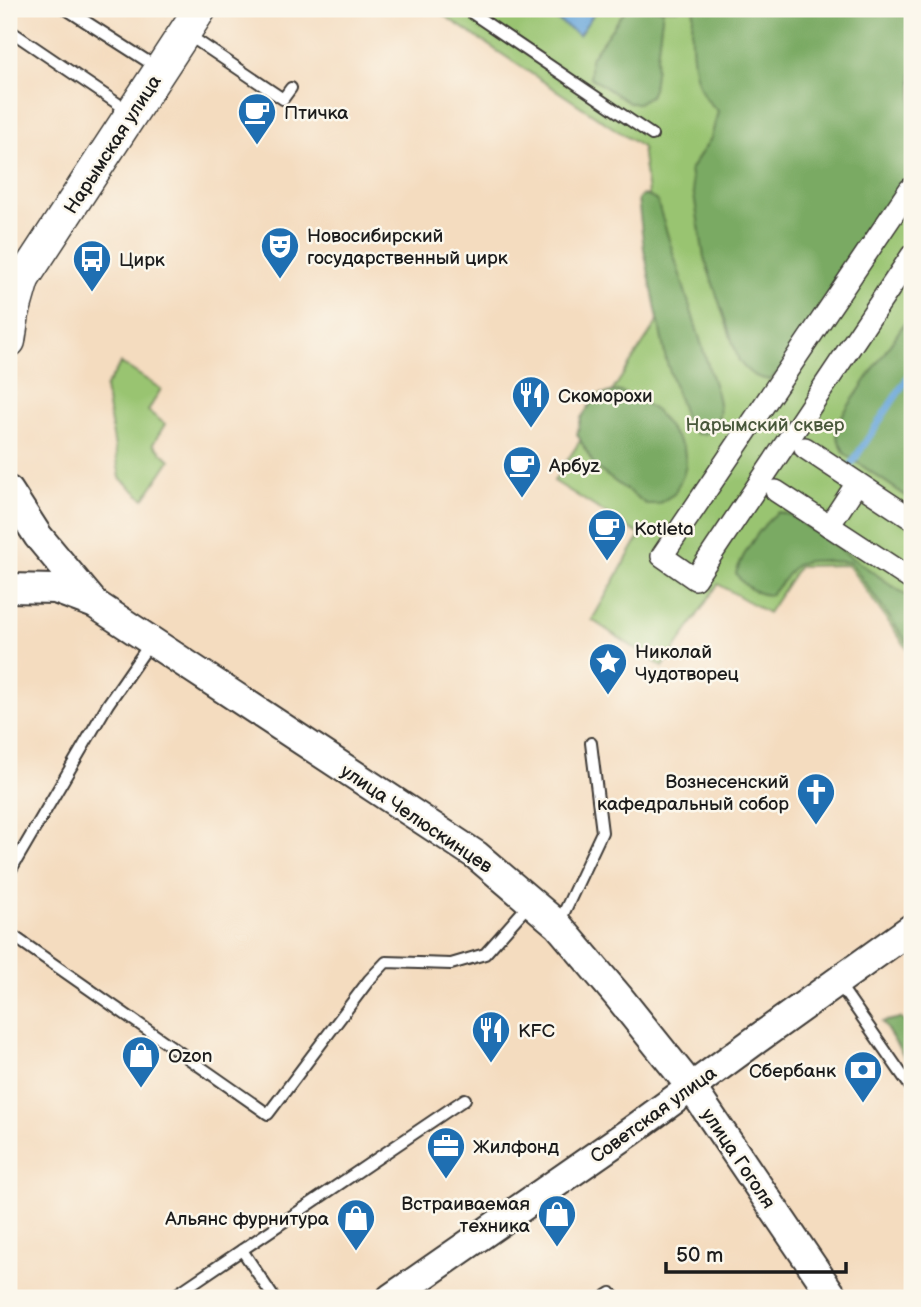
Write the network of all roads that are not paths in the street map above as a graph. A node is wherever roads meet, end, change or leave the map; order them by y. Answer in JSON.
{"nodes":[{"id":1,"x":66,"y":9,"type":"edge"},
{"id":2,"x":466,"y":9,"type":"edge"},
{"id":3,"x":192,"y":20,"type":"edge"},
{"id":4,"x":9,"y":30,"type":"edge"},
{"id":5,"x":160,"y":69,"type":"junction"},
{"id":6,"x":292,"y":88,"type":"dead end"},
{"id":7,"x":132,"y":114,"type":"junction"},
{"id":8,"x":652,"y":135,"type":"dead end"},
{"id":9,"x":912,"y":192,"type":"edge"},
{"id":10,"x":912,"y":255,"type":"edge"},
{"id":11,"x":848,"y":280,"type":"junction"},
{"id":12,"x":16,"y":285,"type":"edge"},
{"id":13,"x":880,"y":303,"type":"junction"},
{"id":14,"x":9,"y":341,"type":"edge"},
{"id":15,"x":805,"y":448,"type":"dead end"},
{"id":16,"x":857,"y":483,"type":"junction"},
{"id":17,"x":9,"y":491,"type":"edge"},
{"id":18,"x":776,"y":491,"type":"dead end"},
{"id":19,"x":912,"y":519,"type":"edge"},
{"id":20,"x":830,"y":526,"type":"junction"},
{"id":21,"x":912,"y":580,"type":"edge"},
{"id":22,"x":9,"y":588,"type":"edge"},
{"id":23,"x":94,"y":604,"type":"junction"},
{"id":24,"x":151,"y":642,"type":"junction"},
{"id":25,"x":592,"y":743,"type":"dead end"},
{"id":26,"x":9,"y":873,"type":"edge"},
{"id":27,"x":531,"y":902,"type":"junction"},
{"id":28,"x":558,"y":925,"type":"junction"},
{"id":29,"x":912,"y":928,"type":"edge"},
{"id":30,"x":9,"y":933,"type":"edge"},
{"id":31,"x":837,"y":981,"type":"junction"},
{"id":32,"x":691,"y":1087,"type":"junction"},
{"id":33,"x":912,"y":1089,"type":"edge"},
{"id":34,"x":465,"y":1100,"type":"dead end"},
{"id":35,"x":242,"y":1250,"type":"junction"},
{"id":36,"x":171,"y":1298,"type":"edge"},
{"id":37,"x":274,"y":1298,"type":"edge"},
{"id":38,"x":391,"y":1298,"type":"edge"},
{"id":39,"x":603,"y":1298,"type":"edge"},
{"id":40,"x":615,"y":1298,"type":"edge"},
{"id":41,"x":834,"y":1298,"type":"edge"}],
"edges":[{"from":1,"to":5,"type":"lane"},
{"from":2,"to":8,"type":"lane"},
{"from":3,"to":5,"type":"main road","name":"Нарымская улица"},
{"from":3,"to":6,"type":"lane"},
{"from":4,"to":7,"type":"lane"},
{"from":5,"to":7,"type":"main road","name":"Нарымская улица"},
{"from":7,"to":12,"type":"main road","name":"Нарымская улица"},
{"from":9,"to":11,"type":"street"},
{"from":10,"to":13,"type":"street"},
{"from":11,"to":13,"type":"street"},
{"from":11,"to":13,"type":"street"},
{"from":12,"to":14,"type":"main road","name":"Нарымская улица"},
{"from":15,"to":16,"type":"street"},
{"from":16,"to":19,"type":"street"},
{"from":16,"to":20,"type":"street"},
{"from":17,"to":23,"type":"main road","name":"улица Челюскинцев"},
{"from":18,"to":20,"type":"street"},
{"from":20,"to":21,"type":"street"},
{"from":22,"to":23,"type":"main road","name":"улица Челюскинцев"},
{"from":23,"to":24,"type":"main road","name":"улица Челюскинцев"},
{"from":24,"to":26,"type":"lane"},
{"from":24,"to":27,"type":"main road","name":"улица Челюскинцев"},
{"from":25,"to":28,"type":"lane"},
{"from":27,"to":28,"type":"main road","name":"улица Челюскинцев"},
{"from":27,"to":30,"type":"lane"},
{"from":28,"to":32,"type":"main road","name":"улица Челюскинцев"},
{"from":29,"to":31,"type":"main road","name":"Советская улица"},
{"from":31,"to":32,"type":"main road","name":"Советская улица"},
{"from":31,"to":33,"type":"lane"},
{"from":32,"to":38,"type":"main road","name":"Советская улица"},
{"from":32,"to":41,"type":"main road","name":"улица Гоголя"},
{"from":34,"to":35,"type":"lane"},
{"from":35,"to":36,"type":"lane"},
{"from":35,"to":37,"type":"lane"},
{"from":39,"to":40,"type":"lane"}]}
